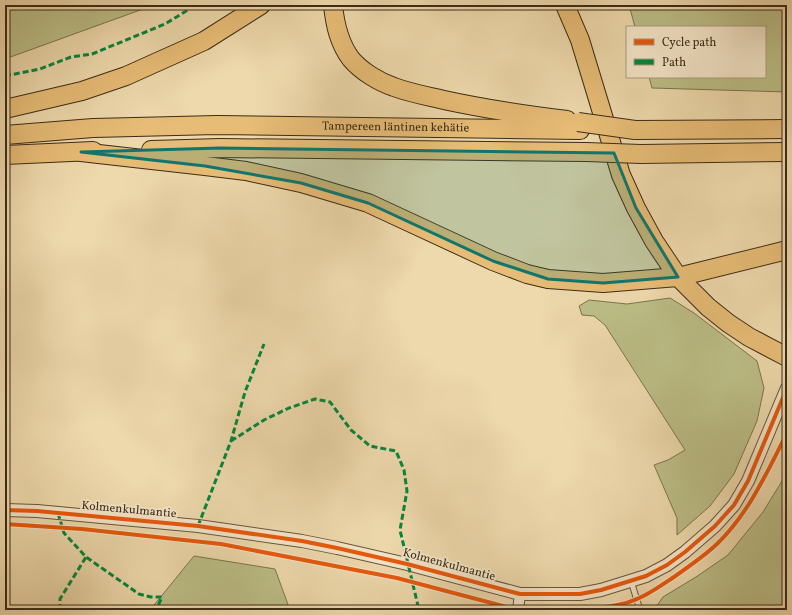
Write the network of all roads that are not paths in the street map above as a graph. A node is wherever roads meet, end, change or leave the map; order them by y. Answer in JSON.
{"nodes":[{"id":1,"x":261,"y":5,"type":"edge"},
{"id":2,"x":333,"y":5,"type":"edge"},
{"id":3,"x":565,"y":5,"type":"edge"},
{"id":4,"x":5,"y":109,"type":"edge"},
{"id":5,"x":579,"y":126,"type":"junction"},
{"id":6,"x":787,"y":129,"type":"edge"},
{"id":7,"x":5,"y":135,"type":"edge"},
{"id":8,"x":81,"y":152,"type":"junction"},
{"id":9,"x":787,"y":152,"type":"edge"},
{"id":10,"x":5,"y":155,"type":"edge"},
{"id":11,"x":787,"y":250,"type":"edge"},
{"id":12,"x":678,"y":277,"type":"junction"},
{"id":13,"x":787,"y":357,"type":"edge"},
{"id":14,"x":787,"y":388,"type":"edge"},
{"id":15,"x":5,"y":510,"type":"edge"},
{"id":16,"x":631,"y":581,"type":"junction"},
{"id":17,"x":520,"y":594,"type":"junction"},
{"id":18,"x":518,"y":610,"type":"edge"},
{"id":19,"x":640,"y":610,"type":"edge"}],
"edges":[{"from":1,"to":4,"type":"highway"},
{"from":2,"to":5,"type":"highway"},
{"from":3,"to":12,"type":"highway"},
{"from":5,"to":6,"type":"highway","name":"Tampereen läntinen kehätie","bridge":true},
{"from":5,"to":7,"type":"highway","name":"Tampereen läntinen kehätie"},
{"from":8,"to":9,"type":"highway","name":"Tampereen läntinen kehätie","bridge":true},
{"from":8,"to":10,"type":"highway","name":"Tampereen läntinen kehätie"},
{"from":8,"to":12,"type":"highway"},
{"from":11,"to":12,"type":"highway"},
{"from":12,"to":13,"type":"highway"},
{"from":14,"to":16,"type":"street","name":"Kolmenkulmantie"},
{"from":15,"to":17,"type":"street","name":"Kolmenkulmantie"},
{"from":16,"to":17,"type":"street","name":"Kolmenkulmantie"},
{"from":16,"to":19,"type":"lane"},
{"from":17,"to":18,"type":"street"}]}
